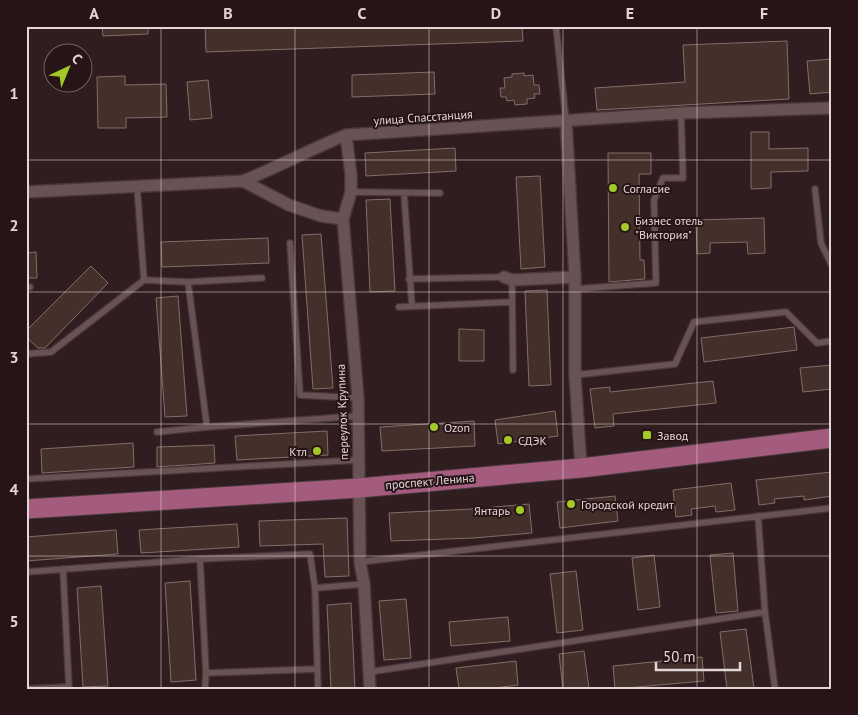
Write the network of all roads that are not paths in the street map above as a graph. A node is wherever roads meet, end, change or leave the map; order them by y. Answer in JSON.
{"nodes":[{"id":1,"x":556,"y":26,"type":"edge"},
{"id":2,"x":832,"y":108,"type":"edge"},
{"id":3,"x":681,"y":113,"type":"junction"},
{"id":4,"x":566,"y":121,"type":"junction"},
{"id":5,"x":346,"y":135,"type":"junction"},
{"id":6,"x":243,"y":181,"type":"junction"},
{"id":7,"x":137,"y":186,"type":"junction"},
{"id":8,"x":815,"y":189,"type":"dead end"},
{"id":9,"x":26,"y":192,"type":"edge"},
{"id":10,"x":350,"y":192,"type":"junction"},
{"id":11,"x":404,"y":193,"type":"junction"},
{"id":12,"x":440,"y":193,"type":"dead end"},
{"id":13,"x":342,"y":219,"type":"junction"},
{"id":14,"x":290,"y":243,"type":"dead end"},
{"id":15,"x":832,"y":266,"type":"edge"},
{"id":16,"x":262,"y":278,"type":"dead end"},
{"id":17,"x":508,"y":278,"type":"junction"},
{"id":18,"x":409,"y":279,"type":"junction"},
{"id":19,"x":144,"y":280,"type":"junction"},
{"id":20,"x":188,"y":282,"type":"junction"},
{"id":21,"x":575,"y":283,"type":"junction"},
{"id":22,"x":512,"y":302,"type":"junction"},
{"id":23,"x":412,"y":306,"type":"junction"},
{"id":24,"x":399,"y":307,"type":"dead end"},
{"id":25,"x":832,"y":341,"type":"edge"},
{"id":26,"x":26,"y":354,"type":"edge"},
{"id":27,"x":513,"y":370,"type":"dead end"},
{"id":28,"x":575,"y":375,"type":"junction"},
{"id":29,"x":358,"y":398,"type":"junction"},
{"id":30,"x":358,"y":416,"type":"junction"},
{"id":31,"x":207,"y":427,"type":"junction"},
{"id":32,"x":156,"y":432,"type":"dead end"},
{"id":33,"x":832,"y":438,"type":"edge"},
{"id":34,"x":358,"y":460,"type":"junction"},
{"id":35,"x":581,"y":468,"type":"junction"},
{"id":36,"x":26,"y":480,"type":"edge"},
{"id":37,"x":359,"y":488,"type":"junction"},
{"id":38,"x":832,"y":508,"type":"edge"},
{"id":39,"x":26,"y":509,"type":"edge"},
{"id":40,"x":758,"y":516,"type":"junction"},
{"id":41,"x":200,"y":559,"type":"junction"},
{"id":42,"x":360,"y":562,"type":"junction"},
{"id":43,"x":62,"y":569,"type":"junction"},
{"id":44,"x":26,"y":572,"type":"edge"},
{"id":45,"x":364,"y":584,"type":"junction"},
{"id":46,"x":315,"y":588,"type":"junction"},
{"id":47,"x":765,"y":612,"type":"junction"},
{"id":48,"x":317,"y":669,"type":"junction"},
{"id":49,"x":369,"y":672,"type":"junction"},
{"id":50,"x":206,"y":673,"type":"junction"},
{"id":51,"x":26,"y":688,"type":"edge"},
{"id":52,"x":205,"y":689,"type":"edge"},
{"id":53,"x":318,"y":689,"type":"edge"},
{"id":54,"x":370,"y":689,"type":"edge"},
{"id":55,"x":775,"y":689,"type":"edge"}],
"edges":[{"from":1,"to":4,"type":"lane"},
{"from":2,"to":3,"type":"street","name":"улица Спасстанция"},
{"from":3,"to":4,"type":"street","name":"улица Спасстанция"},
{"from":3,"to":21,"type":"lane"},
{"from":4,"to":5,"type":"street","name":"улица Спасстанция"},
{"from":4,"to":21,"type":"street"},
{"from":5,"to":6,"type":"street","name":"улица Спасстанция"},
{"from":5,"to":10,"type":"street","name":"переулок Крупина"},
{"from":6,"to":7,"type":"street","name":"улица Спасстанция"},
{"from":6,"to":13,"type":"street"},
{"from":7,"to":9,"type":"street","name":"улица Спасстанция"},
{"from":7,"to":19,"type":"lane"},
{"from":8,"to":15,"type":"lane"},
{"from":10,"to":11,"type":"lane"},
{"from":10,"to":13,"type":"street","name":"переулок Крупина"},
{"from":11,"to":12,"type":"lane"},
{"from":11,"to":18,"type":"lane"},
{"from":13,"to":29,"type":"street","name":"переулок Крупина"},
{"from":14,"to":29,"type":"lane"},
{"from":16,"to":20,"type":"lane"},
{"from":17,"to":18,"type":"lane"},
{"from":17,"to":21,"type":"street"},
{"from":17,"to":22,"type":"lane"},
{"from":18,"to":23,"type":"lane"},
{"from":19,"to":20,"type":"lane"},
{"from":19,"to":26,"type":"lane"},
{"from":20,"to":31,"type":"lane"},
{"from":21,"to":28,"type":"street"},
{"from":22,"to":23,"type":"lane"},
{"from":22,"to":27,"type":"lane"},
{"from":23,"to":24,"type":"lane"},
{"from":25,"to":28,"type":"lane"},
{"from":28,"to":35,"type":"street"},
{"from":29,"to":30,"type":"street","name":"переулок Крупина"},
{"from":30,"to":31,"type":"lane"},
{"from":30,"to":34,"type":"street","name":"переулок Крупина"},
{"from":31,"to":32,"type":"lane"},
{"from":33,"to":35,"type":"main road","name":"проспект Ленина"},
{"from":34,"to":36,"type":"lane"},
{"from":34,"to":37,"type":"street","name":"переулок Крупина"},
{"from":35,"to":37,"type":"main road","name":"проспект Ленина"},
{"from":37,"to":39,"type":"main road","name":"проспект Ленина"},
{"from":37,"to":42,"type":"street","name":"переулок Крупина"},
{"from":38,"to":40,"type":"lane"},
{"from":40,"to":42,"type":"lane"},
{"from":40,"to":47,"type":"lane"},
{"from":41,"to":43,"type":"lane"},
{"from":41,"to":46,"type":"lane"},
{"from":41,"to":50,"type":"lane"},
{"from":42,"to":45,"type":"street","name":"переулок Крупина"},
{"from":43,"to":44,"type":"lane"},
{"from":43,"to":51,"type":"lane"},
{"from":45,"to":46,"type":"lane"},
{"from":45,"to":49,"type":"street","name":"переулок Крупина"},
{"from":46,"to":48,"type":"lane"},
{"from":47,"to":49,"type":"lane"},
{"from":47,"to":55,"type":"lane"},
{"from":48,"to":50,"type":"lane"},
{"from":48,"to":53,"type":"lane"},
{"from":49,"to":54,"type":"street","name":"переулок Крупина"},
{"from":50,"to":52,"type":"lane"}]}
